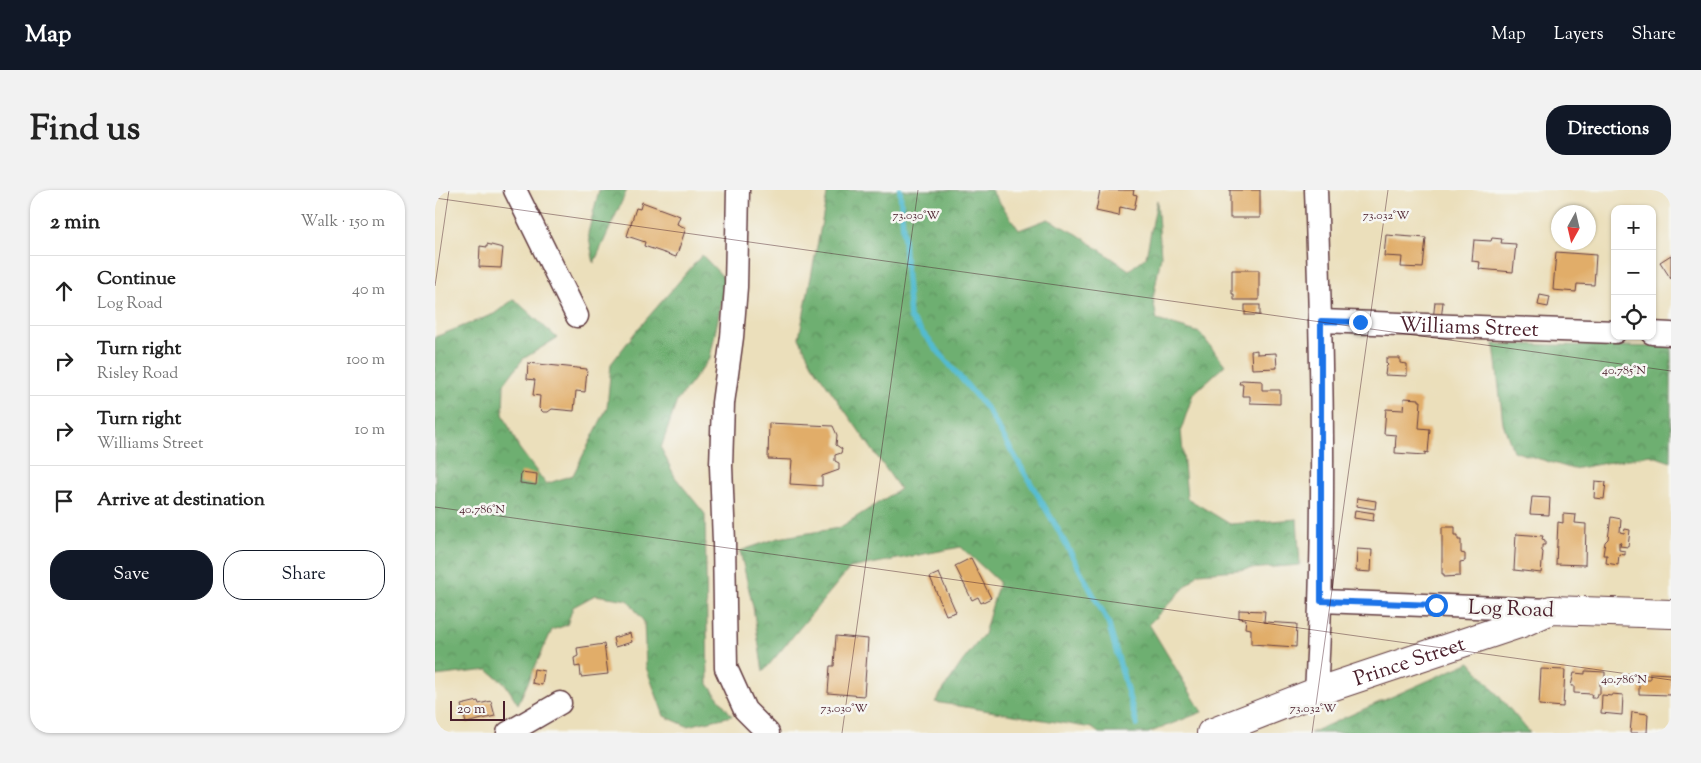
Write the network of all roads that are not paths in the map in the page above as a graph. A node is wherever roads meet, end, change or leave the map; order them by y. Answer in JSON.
{"nodes":[{"id":1,"x":515,"y":190,"type":"edge"},
{"id":2,"x":738,"y":190,"type":"edge"},
{"id":3,"x":1316,"y":190,"type":"edge"},
{"id":4,"x":577,"y":316,"type":"dead end"},
{"id":5,"x":1321,"y":321,"type":"junction"},
{"id":6,"x":1611,"y":332,"type":"edge"},
{"id":7,"x":1656,"y":333,"type":"edge"},
{"id":8,"x":1671,"y":334,"type":"edge"},
{"id":9,"x":1321,"y":601,"type":"junction"},
{"id":10,"x":1551,"y":610,"type":"junction"},
{"id":11,"x":1671,"y":614,"type":"edge"},
{"id":12,"x":1316,"y":692,"type":"junction"},
{"id":13,"x":560,"y":703,"type":"dead end"},
{"id":14,"x":508,"y":733,"type":"edge"},
{"id":15,"x":768,"y":733,"type":"edge"},
{"id":16,"x":1211,"y":733,"type":"edge"}],
"edges":[{"from":1,"to":4,"type":"street"},
{"from":2,"to":15,"type":"street"},
{"from":3,"to":5,"type":"street"},
{"from":5,"to":6,"type":"street","name":"Williams Street"},
{"from":5,"to":9,"type":"street"},
{"from":7,"to":8,"type":"street"},
{"from":9,"to":10,"type":"street","name":"Log Road"},
{"from":9,"to":12,"type":"street"},
{"from":10,"to":11,"type":"street","name":"Log Road"},
{"from":10,"to":12,"type":"street","name":"Prince Street"},
{"from":12,"to":16,"type":"street","name":"Prince Street"},
{"from":13,"to":14,"type":"street"}]}
